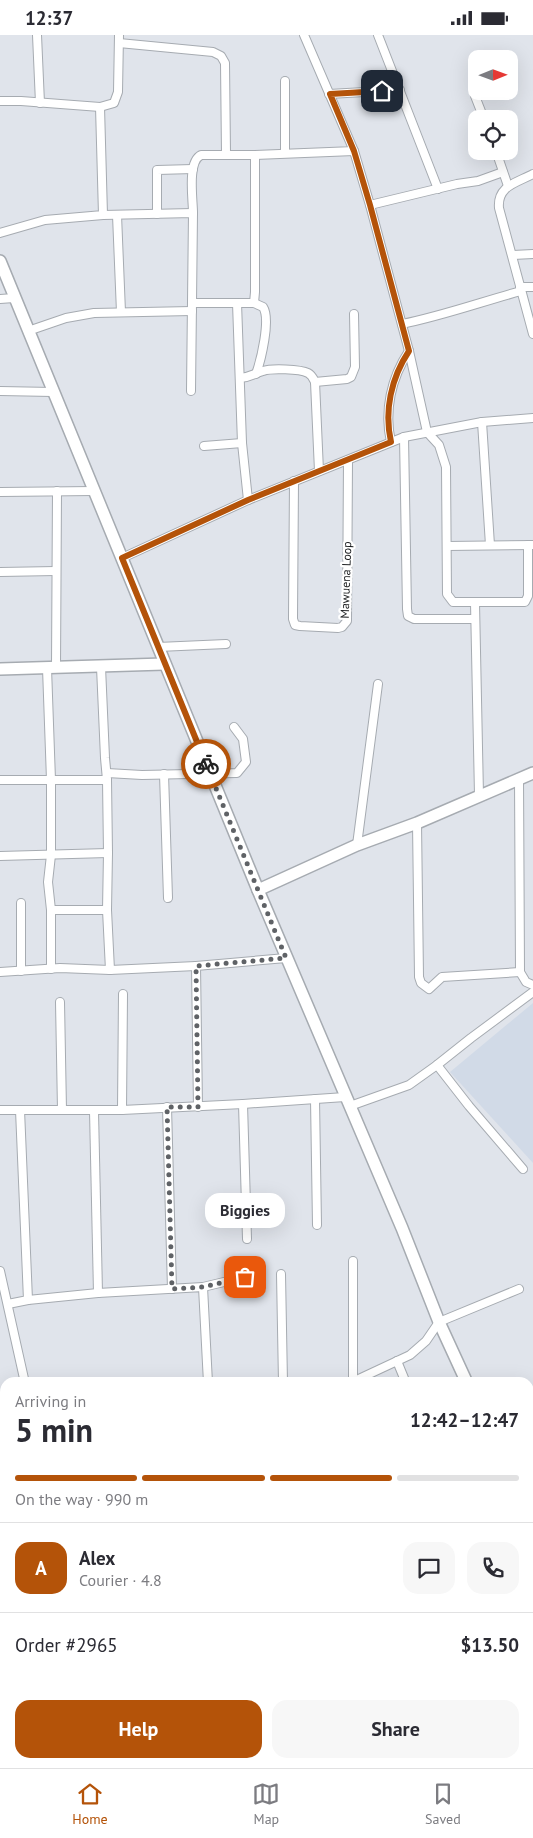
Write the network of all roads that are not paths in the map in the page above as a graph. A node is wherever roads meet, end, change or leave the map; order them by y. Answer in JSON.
{"nodes":[{"id":1,"x":37,"y":35,"type":"edge"},
{"id":2,"x":304,"y":35,"type":"edge"},
{"id":3,"x":378,"y":35,"type":"edge"},
{"id":4,"x":119,"y":39,"type":"edge"},
{"id":5,"x":285,"y":81,"type":"dead end"},
{"id":6,"x":400,"y":90,"type":"junction"},
{"id":7,"x":330,"y":94,"type":"junction"},
{"id":8,"x":0,"y":101,"type":"edge"},
{"id":9,"x":40,"y":103,"type":"junction"},
{"id":10,"x":100,"y":107,"type":"junction"},
{"id":11,"x":354,"y":151,"type":"junction"},
{"id":12,"x":285,"y":153,"type":"junction"},
{"id":13,"x":226,"y":154,"type":"junction"},
{"id":14,"x":255,"y":155,"type":"junction"},
{"id":15,"x":499,"y":160,"type":"edge"},
{"id":16,"x":192,"y":169,"type":"junction"},
{"id":17,"x":503,"y":172,"type":"junction"},
{"id":18,"x":533,"y":174,"type":"edge"},
{"id":19,"x":508,"y":187,"type":"junction"},
{"id":20,"x":438,"y":189,"type":"junction"},
{"id":21,"x":370,"y":205,"type":"junction"},
{"id":22,"x":194,"y":213,"type":"junction"},
{"id":23,"x":157,"y":214,"type":"junction"},
{"id":24,"x":103,"y":215,"type":"junction"},
{"id":25,"x":117,"y":215,"type":"junction"},
{"id":26,"x":0,"y":233,"type":"edge"},
{"id":27,"x":533,"y":254,"type":"edge"},
{"id":28,"x":512,"y":255,"type":"junction"},
{"id":29,"x":0,"y":261,"type":"edge"},
{"id":30,"x":533,"y":287,"type":"edge"},
{"id":31,"x":521,"y":289,"type":"junction"},
{"id":32,"x":14,"y":298,"type":"junction"},
{"id":33,"x":0,"y":299,"type":"edge"},
{"id":34,"x":193,"y":303,"type":"junction"},
{"id":35,"x":237,"y":303,"type":"junction"},
{"id":36,"x":254,"y":303,"type":"junction"},
{"id":37,"x":192,"y":311,"type":"junction"},
{"id":38,"x":121,"y":312,"type":"junction"},
{"id":39,"x":354,"y":314,"type":"dead end"},
{"id":40,"x":402,"y":324,"type":"junction"},
{"id":41,"x":532,"y":329,"type":"edge"},
{"id":42,"x":28,"y":331,"type":"junction"},
{"id":43,"x":409,"y":351,"type":"junction"},
{"id":44,"x":256,"y":374,"type":"junction"},
{"id":45,"x":240,"y":378,"type":"junction"},
{"id":46,"x":315,"y":382,"type":"junction"},
{"id":47,"x":0,"y":391,"type":"edge"},
{"id":48,"x":191,"y":391,"type":"dead end"},
{"id":49,"x":53,"y":392,"type":"junction"},
{"id":50,"x":533,"y":418,"type":"edge"},
{"id":51,"x":482,"y":422,"type":"junction"},
{"id":52,"x":427,"y":431,"type":"junction"},
{"id":53,"x":404,"y":437,"type":"junction"},
{"id":54,"x":391,"y":442,"type":"junction"},
{"id":55,"x":242,"y":443,"type":"junction"},
{"id":56,"x":204,"y":446,"type":"dead end"},
{"id":57,"x":348,"y":460,"type":"junction"},
{"id":58,"x":319,"y":471,"type":"junction"},
{"id":59,"x":294,"y":481,"type":"junction"},
{"id":60,"x":57,"y":491,"type":"junction"},
{"id":61,"x":94,"y":491,"type":"junction"},
{"id":62,"x":0,"y":492,"type":"edge"},
{"id":63,"x":248,"y":500,"type":"junction"},
{"id":64,"x":490,"y":545,"type":"junction"},
{"id":65,"x":531,"y":545,"type":"edge"},
{"id":66,"x":447,"y":546,"type":"junction"},
{"id":67,"x":122,"y":558,"type":"junction"},
{"id":68,"x":56,"y":571,"type":"junction"},
{"id":69,"x":0,"y":572,"type":"edge"},
{"id":70,"x":475,"y":603,"type":"junction"},
{"id":71,"x":474,"y":619,"type":"junction"},
{"id":72,"x":226,"y":644,"type":"dead end"},
{"id":73,"x":158,"y":647,"type":"junction"},
{"id":74,"x":164,"y":664,"type":"junction"},
{"id":75,"x":52,"y":667,"type":"junction"},
{"id":76,"x":101,"y":667,"type":"junction"},
{"id":77,"x":0,"y":669,"type":"edge"},
{"id":78,"x":378,"y":684,"type":"dead end"},
{"id":79,"x":234,"y":727,"type":"dead end"},
{"id":80,"x":210,"y":773,"type":"junction"},
{"id":81,"x":533,"y":773,"type":"edge"},
{"id":82,"x":164,"y":774,"type":"junction"},
{"id":83,"x":107,"y":777,"type":"junction"},
{"id":84,"x":519,"y":779,"type":"junction"},
{"id":85,"x":0,"y":780,"type":"edge"},
{"id":86,"x":51,"y":780,"type":"junction"},
{"id":87,"x":480,"y":795,"type":"junction"},
{"id":88,"x":417,"y":823,"type":"junction"},
{"id":89,"x":357,"y":845,"type":"junction"},
{"id":90,"x":108,"y":853,"type":"junction"},
{"id":91,"x":51,"y":855,"type":"junction"},
{"id":92,"x":0,"y":856,"type":"edge"},
{"id":93,"x":258,"y":890,"type":"junction"},
{"id":94,"x":168,"y":898,"type":"dead end"},
{"id":95,"x":21,"y":903,"type":"dead end"},
{"id":96,"x":51,"y":910,"type":"junction"},
{"id":97,"x":107,"y":910,"type":"junction"},
{"id":98,"x":286,"y":958,"type":"junction"},
{"id":99,"x":196,"y":966,"type":"junction"},
{"id":100,"x":51,"y":969,"type":"junction"},
{"id":101,"x":110,"y":970,"type":"junction"},
{"id":102,"x":22,"y":971,"type":"junction"},
{"id":103,"x":0,"y":972,"type":"edge"},
{"id":104,"x":520,"y":972,"type":"junction"},
{"id":105,"x":533,"y":985,"type":"edge"},
{"id":106,"x":533,"y":992,"type":"edge"},
{"id":107,"x":123,"y":994,"type":"dead end"},
{"id":108,"x":60,"y":1002,"type":"dead end"},
{"id":109,"x":437,"y":1065,"type":"junction"},
{"id":110,"x":315,"y":1099,"type":"junction"},
{"id":111,"x":347,"y":1101,"type":"junction"},
{"id":112,"x":243,"y":1104,"type":"junction"},
{"id":113,"x":167,"y":1107,"type":"junction"},
{"id":114,"x":198,"y":1107,"type":"junction"},
{"id":115,"x":0,"y":1110,"type":"edge"},
{"id":116,"x":20,"y":1110,"type":"junction"},
{"id":117,"x":62,"y":1110,"type":"junction"},
{"id":118,"x":122,"y":1110,"type":"junction"},
{"id":119,"x":94,"y":1111,"type":"junction"},
{"id":120,"x":523,"y":1169,"type":"dead end"},
{"id":121,"x":317,"y":1225,"type":"dead end"},
{"id":122,"x":248,"y":1239,"type":"dead end"},
{"id":123,"x":353,"y":1261,"type":"dead end"},
{"id":124,"x":0,"y":1271,"type":"edge"},
{"id":125,"x":281,"y":1274,"type":"dead end"},
{"id":126,"x":245,"y":1277,"type":"dead end"},
{"id":127,"x":203,"y":1287,"type":"junction"},
{"id":128,"x":2,"y":1289,"type":"edge"},
{"id":129,"x":172,"y":1289,"type":"junction"},
{"id":130,"x":519,"y":1289,"type":"dead end"},
{"id":131,"x":98,"y":1293,"type":"junction"},
{"id":132,"x":28,"y":1300,"type":"junction"},
{"id":133,"x":8,"y":1304,"type":"junction"},
{"id":134,"x":440,"y":1322,"type":"junction"},
{"id":135,"x":397,"y":1361,"type":"junction"},
{"id":136,"x":24,"y":1377,"type":"edge"},
{"id":137,"x":208,"y":1377,"type":"edge"},
{"id":138,"x":283,"y":1377,"type":"edge"},
{"id":139,"x":351,"y":1377,"type":"edge"},
{"id":140,"x":362,"y":1377,"type":"edge"},
{"id":141,"x":404,"y":1377,"type":"edge"},
{"id":142,"x":464,"y":1377,"type":"edge"}],
"edges":[{"from":1,"to":9,"type":"street"},
{"from":2,"to":7,"type":"street"},
{"from":3,"to":6,"type":"street"},
{"from":4,"to":10,"type":"street"},
{"from":4,"to":13,"type":"street"},
{"from":5,"to":12,"type":"street"},
{"from":6,"to":7,"type":"street"},
{"from":6,"to":20,"type":"street"},
{"from":7,"to":11,"type":"street"},
{"from":8,"to":9,"type":"street"},
{"from":9,"to":10,"type":"street"},
{"from":10,"to":24,"type":"street"},
{"from":11,"to":12,"type":"street"},
{"from":11,"to":21,"type":"street"},
{"from":12,"to":14,"type":"street"},
{"from":13,"to":14,"type":"street"},
{"from":13,"to":16,"type":"street"},
{"from":14,"to":36,"type":"street"},
{"from":15,"to":17,"type":"street"},
{"from":16,"to":22,"type":"street"},
{"from":16,"to":23,"type":"street"},
{"from":17,"to":19,"type":"street"},
{"from":17,"to":20,"type":"street"},
{"from":18,"to":19,"type":"street"},
{"from":19,"to":28,"type":"street"},
{"from":20,"to":21,"type":"street"},
{"from":21,"to":40,"type":"street"},
{"from":22,"to":23,"type":"street"},
{"from":22,"to":34,"type":"street"},
{"from":23,"to":25,"type":"street"},
{"from":24,"to":25,"type":"street"},
{"from":24,"to":26,"type":"street"},
{"from":25,"to":38,"type":"street"},
{"from":27,"to":28,"type":"street"},
{"from":28,"to":31,"type":"street"},
{"from":29,"to":32,"type":"street"},
{"from":30,"to":31,"type":"street"},
{"from":31,"to":40,"type":"street"},
{"from":31,"to":41,"type":"street"},
{"from":32,"to":33,"type":"street"},
{"from":32,"to":42,"type":"street"},
{"from":34,"to":35,"type":"street"},
{"from":34,"to":37,"type":"street"},
{"from":35,"to":36,"type":"street"},
{"from":35,"to":45,"type":"street"},
{"from":36,"to":44,"type":"street"},
{"from":37,"to":38,"type":"street"},
{"from":37,"to":48,"type":"street"},
{"from":38,"to":42,"type":"street"},
{"from":39,"to":46,"type":"street"},
{"from":40,"to":43,"type":"street"},
{"from":42,"to":49,"type":"street"},
{"from":43,"to":52,"type":"street"},
{"from":43,"to":54,"type":"street"},
{"from":44,"to":45,"type":"street"},
{"from":44,"to":46,"type":"street"},
{"from":45,"to":55,"type":"street"},
{"from":46,"to":58,"type":"street"},
{"from":47,"to":49,"type":"street"},
{"from":49,"to":61,"type":"street"},
{"from":50,"to":51,"type":"street"},
{"from":51,"to":52,"type":"street"},
{"from":51,"to":64,"type":"street"},
{"from":52,"to":53,"type":"street"},
{"from":52,"to":66,"type":"street"},
{"from":53,"to":54,"type":"street"},
{"from":53,"to":71,"type":"street"},
{"from":54,"to":57,"type":"street"},
{"from":55,"to":56,"type":"street"},
{"from":55,"to":63,"type":"street"},
{"from":57,"to":58,"type":"street"},
{"from":57,"to":59,"type":"street","name":"Mawuena Loop"},
{"from":58,"to":59,"type":"street"},
{"from":59,"to":63,"type":"street"},
{"from":60,"to":61,"type":"street"},
{"from":60,"to":62,"type":"street"},
{"from":60,"to":68,"type":"street"},
{"from":61,"to":67,"type":"street"},
{"from":63,"to":67,"type":"street"},
{"from":64,"to":65,"type":"street"},
{"from":64,"to":66,"type":"street"},
{"from":65,"to":70,"type":"street"},
{"from":66,"to":70,"type":"street"},
{"from":67,"to":73,"type":"street"},
{"from":68,"to":69,"type":"street"},
{"from":68,"to":75,"type":"street"},
{"from":70,"to":71,"type":"street"},
{"from":71,"to":87,"type":"street"},
{"from":72,"to":73,"type":"street"},
{"from":73,"to":74,"type":"street"},
{"from":74,"to":76,"type":"street"},
{"from":74,"to":80,"type":"street"},
{"from":75,"to":76,"type":"street"},
{"from":75,"to":77,"type":"street"},
{"from":75,"to":86,"type":"street"},
{"from":76,"to":83,"type":"street"},
{"from":78,"to":89,"type":"street"},
{"from":79,"to":80,"type":"street"},
{"from":80,"to":82,"type":"street"},
{"from":80,"to":93,"type":"street"},
{"from":81,"to":84,"type":"street"},
{"from":82,"to":83,"type":"street"},
{"from":82,"to":94,"type":"street"},
{"from":83,"to":86,"type":"street"},
{"from":83,"to":90,"type":"street"},
{"from":84,"to":87,"type":"street"},
{"from":84,"to":104,"type":"street"},
{"from":85,"to":86,"type":"street"},
{"from":86,"to":91,"type":"street"},
{"from":87,"to":88,"type":"street"},
{"from":88,"to":89,"type":"street"},
{"from":88,"to":104,"type":"street"},
{"from":89,"to":93,"type":"street"},
{"from":90,"to":91,"type":"street"},
{"from":90,"to":97,"type":"street"},
{"from":91,"to":92,"type":"street"},
{"from":91,"to":96,"type":"street"},
{"from":93,"to":98,"type":"street"},
{"from":95,"to":102,"type":"street"},
{"from":96,"to":97,"type":"street"},
{"from":96,"to":100,"type":"street"},
{"from":97,"to":101,"type":"street"},
{"from":98,"to":99,"type":"street"},
{"from":98,"to":111,"type":"street"},
{"from":99,"to":101,"type":"street"},
{"from":99,"to":114,"type":"street"},
{"from":100,"to":101,"type":"street"},
{"from":100,"to":102,"type":"street"},
{"from":102,"to":103,"type":"street"},
{"from":104,"to":105,"type":"street"},
{"from":106,"to":109,"type":"street"},
{"from":107,"to":118,"type":"street"},
{"from":108,"to":117,"type":"street"},
{"from":109,"to":111,"type":"street"},
{"from":109,"to":120,"type":"street"},
{"from":110,"to":111,"type":"street"},
{"from":110,"to":112,"type":"street"},
{"from":110,"to":121,"type":"street"},
{"from":111,"to":134,"type":"street"},
{"from":112,"to":114,"type":"street"},
{"from":112,"to":122,"type":"street"},
{"from":113,"to":114,"type":"street"},
{"from":113,"to":118,"type":"street"},
{"from":113,"to":129,"type":"street"},
{"from":115,"to":116,"type":"street"},
{"from":116,"to":117,"type":"street"},
{"from":116,"to":132,"type":"street"},
{"from":117,"to":119,"type":"street"},
{"from":118,"to":119,"type":"street"},
{"from":119,"to":131,"type":"street"},
{"from":123,"to":139,"type":"street"},
{"from":124,"to":128,"type":"street"},
{"from":125,"to":138,"type":"street"},
{"from":126,"to":127,"type":"street"},
{"from":127,"to":129,"type":"street"},
{"from":127,"to":137,"type":"street"},
{"from":128,"to":133,"type":"street"},
{"from":129,"to":131,"type":"street"},
{"from":130,"to":134,"type":"street"},
{"from":131,"to":132,"type":"street"},
{"from":132,"to":133,"type":"street"},
{"from":133,"to":136,"type":"street"},
{"from":134,"to":135,"type":"street"},
{"from":134,"to":142,"type":"street"},
{"from":135,"to":140,"type":"street"},
{"from":135,"to":141,"type":"street"}]}
